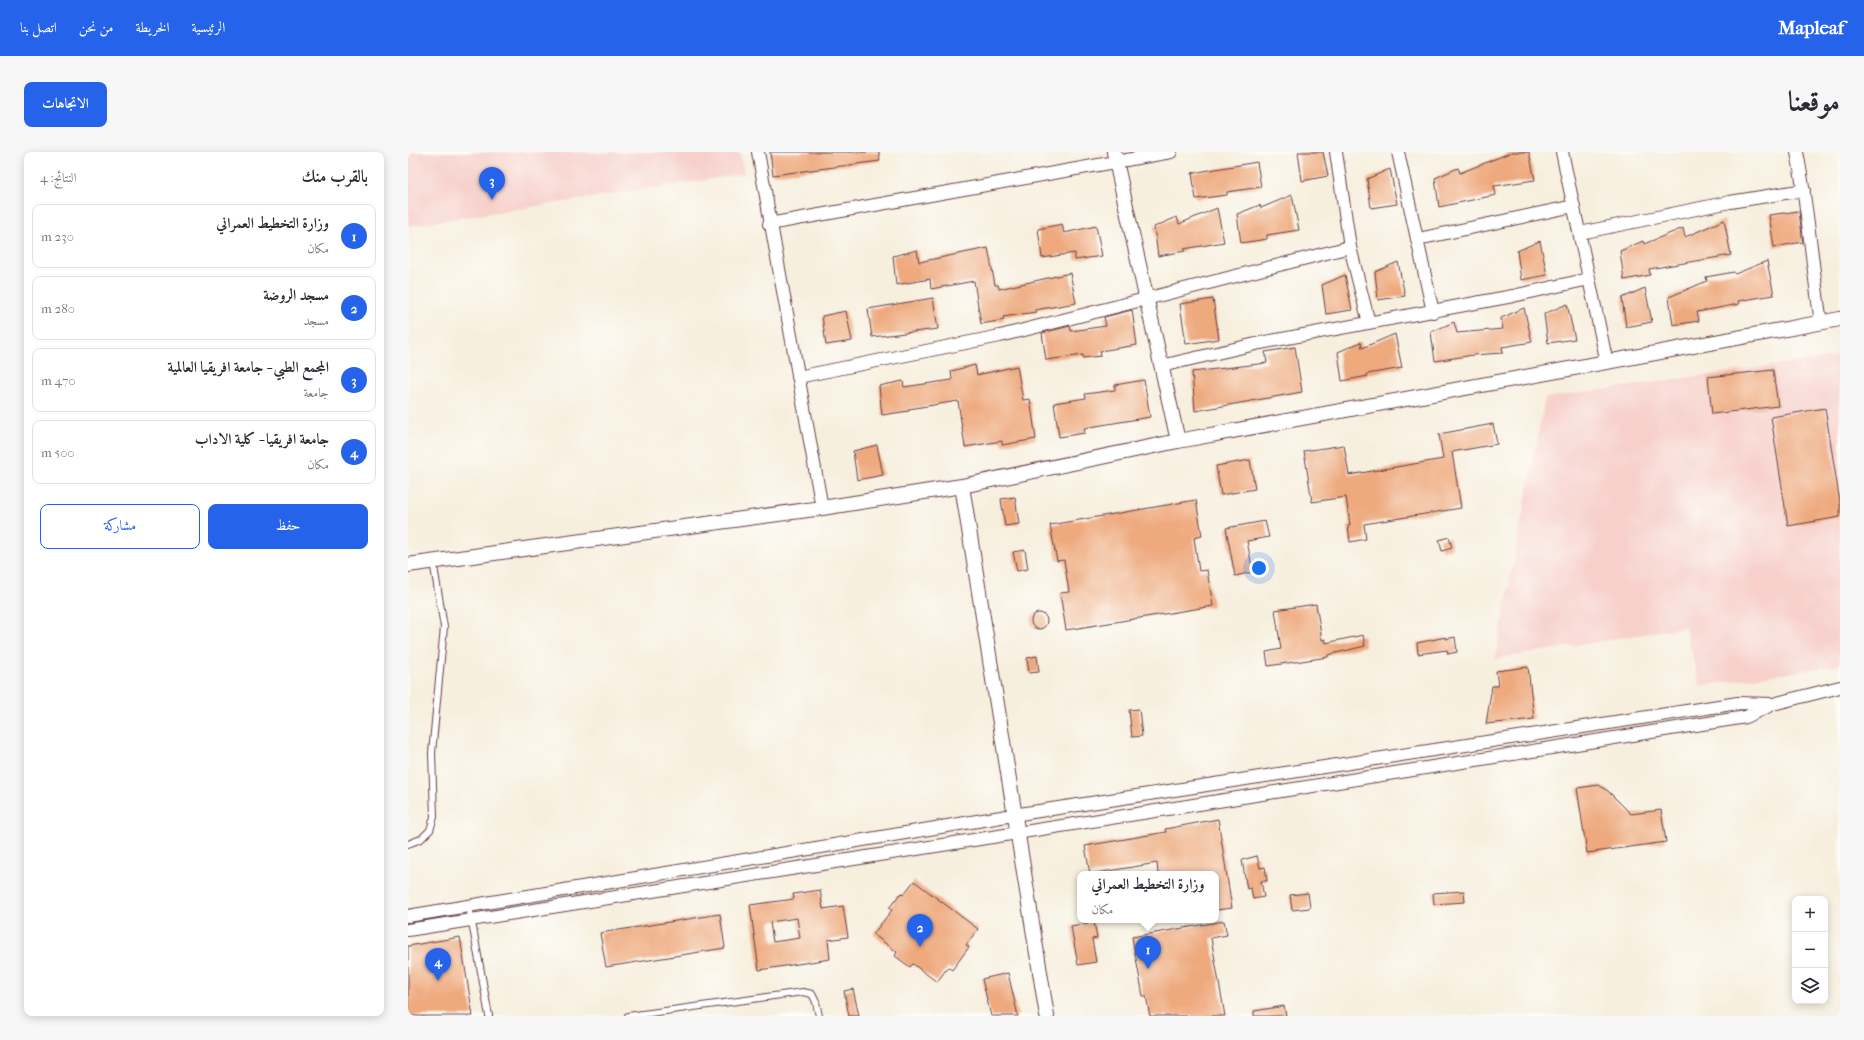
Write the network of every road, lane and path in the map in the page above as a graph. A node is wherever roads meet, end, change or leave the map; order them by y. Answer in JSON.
{"nodes":[{"id":1,"x":758,"y":152,"type":"edge"},
{"id":2,"x":1171,"y":152,"type":"edge"},
{"id":3,"x":1336,"y":152,"type":"edge"},
{"id":4,"x":1398,"y":152,"type":"edge"},
{"id":5,"x":1562,"y":152,"type":"edge"},
{"id":6,"x":1797,"y":152,"type":"edge"},
{"id":7,"x":1115,"y":158,"type":"edge"},
{"id":8,"x":1804,"y":190,"type":"junction"},
{"id":9,"x":1574,"y":206,"type":"junction"},
{"id":10,"x":770,"y":224,"type":"junction"},
{"id":11,"x":1580,"y":232,"type":"junction"},
{"id":12,"x":1418,"y":239,"type":"junction"},
{"id":13,"x":1350,"y":247,"type":"junction"},
{"id":14,"x":1589,"y":279,"type":"junction"},
{"id":15,"x":1145,"y":298,"type":"junction"},
{"id":16,"x":1433,"y":312,"type":"junction"},
{"id":17,"x":1840,"y":319,"type":"edge"},
{"id":18,"x":1821,"y":322,"type":"junction"},
{"id":19,"x":1369,"y":323,"type":"junction"},
{"id":20,"x":1607,"y":363,"type":"junction"},
{"id":21,"x":1161,"y":366,"type":"junction"},
{"id":22,"x":798,"y":377,"type":"junction"},
{"id":23,"x":1178,"y":441,"type":"junction"},
{"id":24,"x":962,"y":486,"type":"junction"},
{"id":25,"x":822,"y":508,"type":"junction"},
{"id":26,"x":433,"y":561,"type":"junction"},
{"id":27,"x":408,"y":565,"type":"edge"},
{"id":28,"x":1840,"y":687,"type":"edge"},
{"id":29,"x":1773,"y":704,"type":"junction"},
{"id":30,"x":1013,"y":815,"type":"junction"},
{"id":31,"x":1016,"y":834,"type":"junction"},
{"id":32,"x":408,"y":844,"type":"edge"},
{"id":33,"x":469,"y":906,"type":"junction"},
{"id":34,"x":408,"y":916,"type":"edge"},
{"id":35,"x":472,"y":920,"type":"junction"},
{"id":36,"x":408,"y":930,"type":"edge"},
{"id":37,"x":489,"y":1016,"type":"edge"},
{"id":38,"x":628,"y":1016,"type":"edge"},
{"id":39,"x":819,"y":1016,"type":"edge"},
{"id":40,"x":1047,"y":1016,"type":"edge"}],
"edges":[{"from":1,"to":10,"type":"street"},
{"from":2,"to":7,"type":"street"},
{"from":3,"to":13,"type":"street"},
{"from":4,"to":12,"type":"street"},
{"from":5,"to":9,"type":"street"},
{"from":6,"to":8,"type":"street"},
{"from":7,"to":10,"type":"street"},
{"from":7,"to":15,"type":"street"},
{"from":8,"to":11,"type":"street"},
{"from":8,"to":18,"type":"street"},
{"from":9,"to":11,"type":"street"},
{"from":9,"to":12,"type":"street"},
{"from":10,"to":22,"type":"street"},
{"from":11,"to":14,"type":"street"},
{"from":12,"to":16,"type":"street"},
{"from":13,"to":15,"type":"street"},
{"from":13,"to":19,"type":"street"},
{"from":14,"to":16,"type":"street"},
{"from":14,"to":20,"type":"street"},
{"from":15,"to":21,"type":"street"},
{"from":15,"to":22,"type":"street"},
{"from":16,"to":19,"type":"street"},
{"from":17,"to":18,"type":"street"},
{"from":18,"to":20,"type":"street"},
{"from":19,"to":21,"type":"street"},
{"from":20,"to":23,"type":"street"},
{"from":21,"to":23,"type":"street"},
{"from":22,"to":25,"type":"street"},
{"from":23,"to":24,"type":"street"},
{"from":24,"to":25,"type":"street"},
{"from":24,"to":30,"type":"street"},
{"from":25,"to":26,"type":"street"},
{"from":26,"to":27,"type":"street"},
{"from":26,"to":32,"type":"lane"},
{"from":28,"to":29,"type":"street"},
{"from":29,"to":30,"type":"street"},
{"from":29,"to":31,"type":"street"},
{"from":30,"to":31,"type":"street"},
{"from":30,"to":33,"type":"street"},
{"from":31,"to":35,"type":"street"},
{"from":31,"to":40,"type":"street"},
{"from":33,"to":34,"type":"street"},
{"from":33,"to":35,"type":"lane"},
{"from":35,"to":36,"type":"street"},
{"from":35,"to":37,"type":"lane"},
{"from":38,"to":39,"type":"lane"}]}
